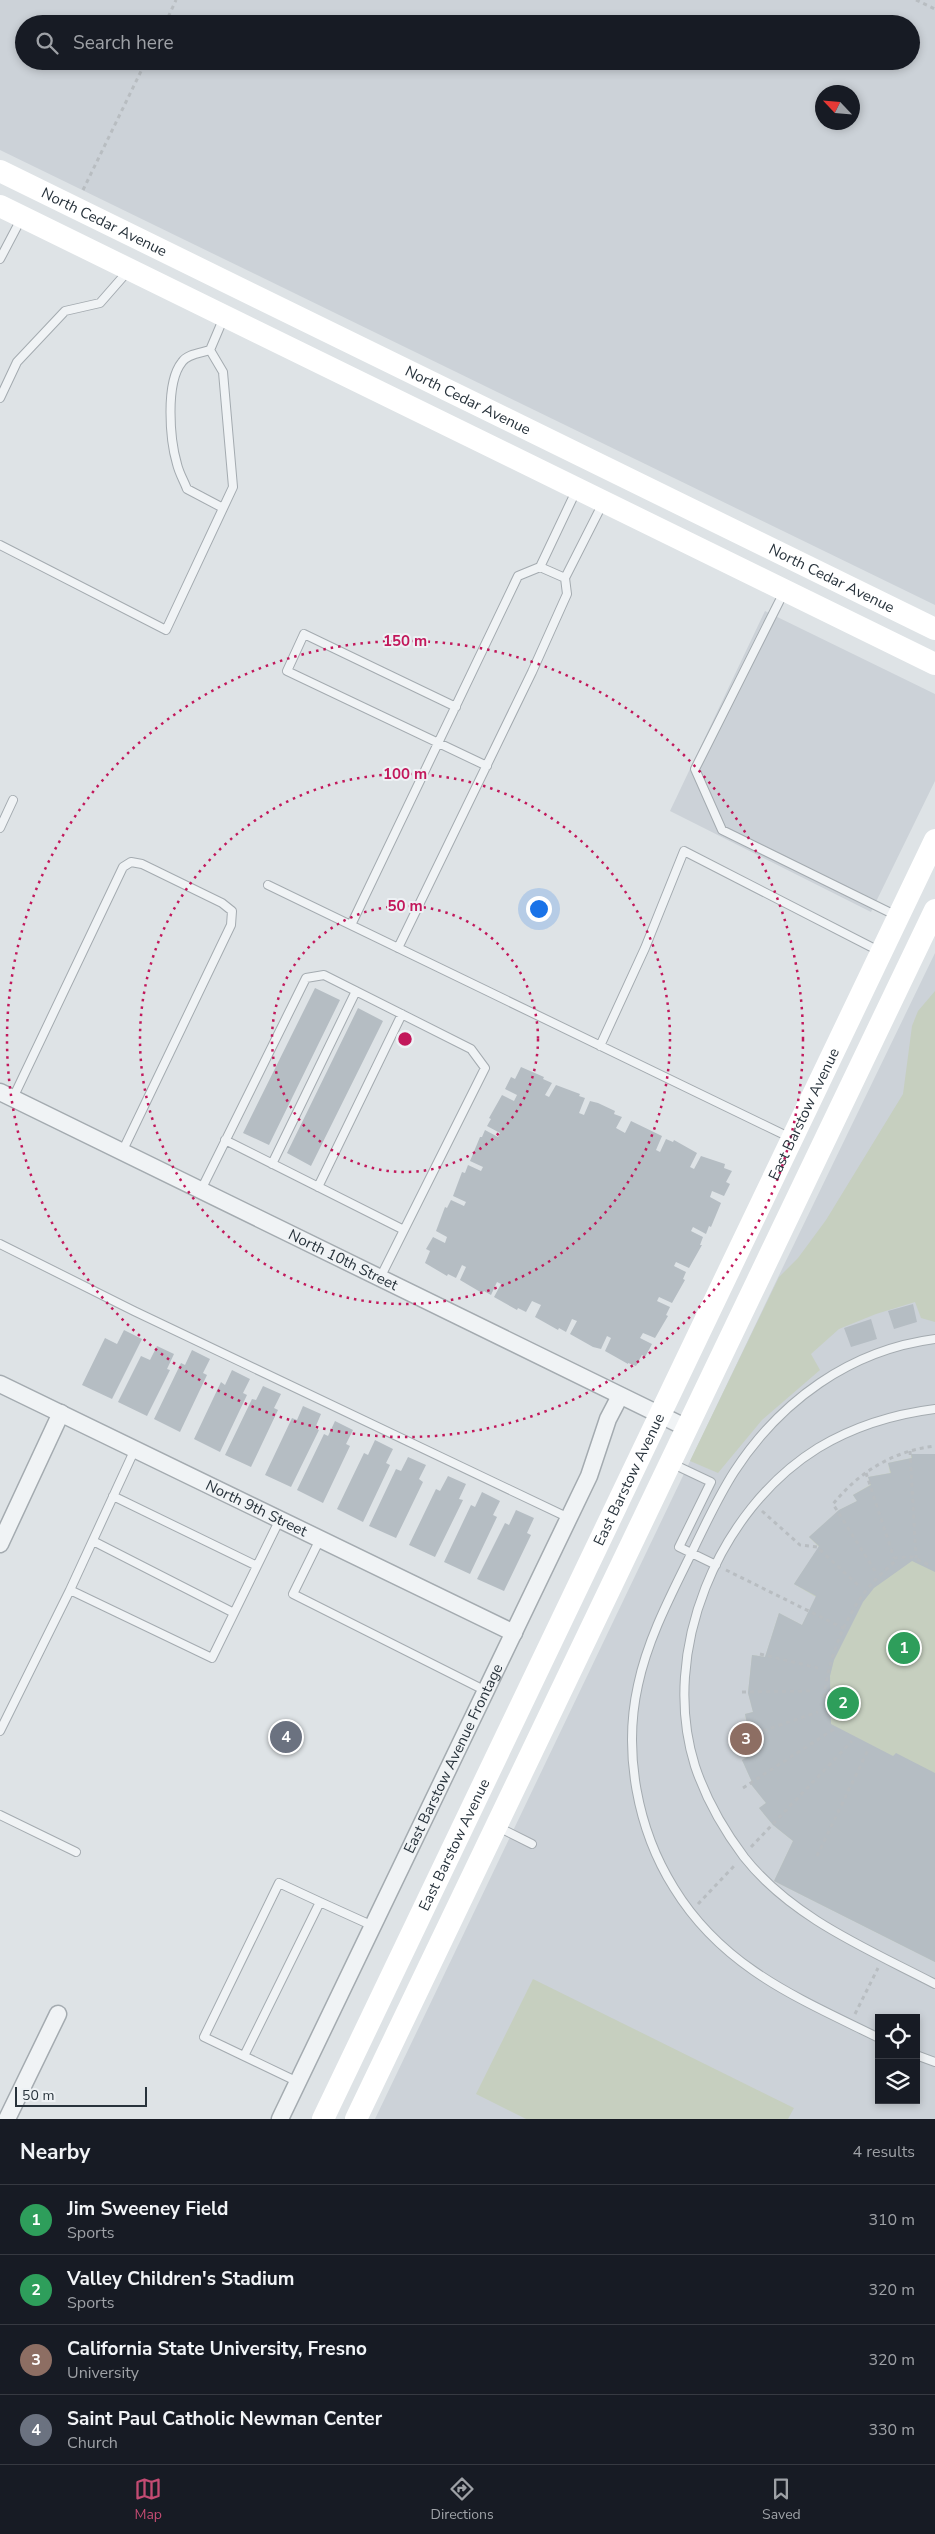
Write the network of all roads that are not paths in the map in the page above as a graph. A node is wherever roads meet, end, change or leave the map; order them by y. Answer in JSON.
{"nodes":[{"id":1,"x":0,"y":171,"type":"edge"},
{"id":2,"x":0,"y":206,"type":"edge"},
{"id":3,"x":22,"y":217,"type":"junction"},
{"id":4,"x":0,"y":259,"type":"edge"},
{"id":5,"x":129,"y":270,"type":"junction"},
{"id":6,"x":225,"y":317,"type":"junction"},
{"id":7,"x":210,"y":350,"type":"junction"},
{"id":8,"x":366,"y":350,"type":"junction"},
{"id":9,"x":0,"y":398,"type":"edge"},
{"id":10,"x":577,"y":489,"type":"junction"},
{"id":11,"x":603,"y":503,"type":"junction"},
{"id":12,"x":223,"y":508,"type":"junction"},
{"id":13,"x":0,"y":545,"type":"edge"},
{"id":14,"x":540,"y":567,"type":"junction"},
{"id":15,"x":565,"y":578,"type":"junction"},
{"id":16,"x":784,"y":591,"type":"junction"},
{"id":17,"x":935,"y":629,"type":"edge"},
{"id":18,"x":935,"y":664,"type":"edge"},
{"id":19,"x":456,"y":707,"type":"junction"},
{"id":20,"x":439,"y":743,"type":"junction"},
{"id":21,"x":487,"y":766,"type":"junction"},
{"id":22,"x":13,"y":800,"type":"dead end"},
{"id":23,"x":0,"y":828,"type":"edge"},
{"id":24,"x":935,"y":840,"type":"edge"},
{"id":25,"x":268,"y":886,"type":"dead end"},
{"id":26,"x":935,"y":910,"type":"edge"},
{"id":27,"x":898,"y":916,"type":"junction"},
{"id":28,"x":351,"y":925,"type":"junction"},
{"id":29,"x":398,"y":948,"type":"junction"},
{"id":30,"x":881,"y":952,"type":"junction"},
{"id":31,"x":356,"y":991,"type":"junction"},
{"id":32,"x":402,"y":1014,"type":"junction"},
{"id":33,"x":600,"y":1046,"type":"junction"},
{"id":34,"x":6,"y":1095,"type":"edge"},
{"id":35,"x":792,"y":1139,"type":"junction"},
{"id":36,"x":225,"y":1140,"type":"junction"},
{"id":37,"x":122,"y":1152,"type":"junction"},
{"id":38,"x":272,"y":1164,"type":"junction"},
{"id":39,"x":318,"y":1187,"type":"junction"},
{"id":40,"x":200,"y":1190,"type":"junction"},
{"id":41,"x":404,"y":1230,"type":"junction"},
{"id":42,"x":0,"y":1244,"type":"edge"},
{"id":43,"x":380,"y":1278,"type":"junction"},
{"id":44,"x":935,"y":1339,"type":"edge"},
{"id":45,"x":0,"y":1384,"type":"edge"},
{"id":46,"x":620,"y":1396,"type":"junction"},
{"id":47,"x":935,"y":1409,"type":"edge"},
{"id":48,"x":61,"y":1413,"type":"junction"},
{"id":49,"x":660,"y":1415,"type":"junction"},
{"id":50,"x":687,"y":1428,"type":"junction"},
{"id":51,"x":135,"y":1449,"type":"junction"},
{"id":52,"x":670,"y":1463,"type":"junction"},
{"id":53,"x":113,"y":1496,"type":"junction"},
{"id":54,"x":569,"y":1518,"type":"junction"},
{"id":55,"x":280,"y":1519,"type":"junction"},
{"id":56,"x":320,"y":1539,"type":"junction"},
{"id":57,"x":92,"y":1541,"type":"junction"},
{"id":58,"x":0,"y":1544,"type":"edge"},
{"id":59,"x":692,"y":1553,"type":"junction"},
{"id":60,"x":716,"y":1565,"type":"junction"},
{"id":61,"x":257,"y":1566,"type":"junction"},
{"id":62,"x":70,"y":1590,"type":"junction"},
{"id":63,"x":234,"y":1613,"type":"junction"},
{"id":64,"x":514,"y":1633,"type":"junction"},
{"id":65,"x":486,"y":1691,"type":"junction"},
{"id":66,"x":0,"y":1731,"type":"edge"},
{"id":67,"x":0,"y":1816,"type":"edge"},
{"id":68,"x":496,"y":1826,"type":"junction"},
{"id":69,"x":532,"y":1844,"type":"dead end"},
{"id":70,"x":76,"y":1852,"type":"dead end"},
{"id":71,"x":320,"y":1902,"type":"junction"},
{"id":72,"x":373,"y":1926,"type":"junction"},
{"id":73,"x":935,"y":1984,"type":"edge"},
{"id":74,"x":58,"y":2014,"type":"dead end"},
{"id":75,"x":875,"y":2036,"type":"edge"},
{"id":76,"x":244,"y":2056,"type":"junction"},
{"id":77,"x":920,"y":2056,"type":"edge"},
{"id":78,"x":935,"y":2062,"type":"edge"},
{"id":79,"x":298,"y":2082,"type":"junction"},
{"id":80,"x":7,"y":2119,"type":"edge"},
{"id":81,"x":280,"y":2119,"type":"edge"},
{"id":82,"x":324,"y":2119,"type":"edge"},
{"id":83,"x":356,"y":2119,"type":"edge"}],
"edges":[{"from":1,"to":8,"type":"main road","name":"North Cedar Avenue"},
{"from":2,"to":3,"type":"main road","name":"North Cedar Avenue"},
{"from":3,"to":4,"type":"lane"},
{"from":3,"to":5,"type":"main road","name":"North Cedar Avenue"},
{"from":5,"to":6,"type":"main road","name":"North Cedar Avenue"},
{"from":5,"to":8,"type":"main road"},
{"from":5,"to":9,"type":"lane"},
{"from":6,"to":7,"type":"lane"},
{"from":6,"to":10,"type":"main road","name":"North Cedar Avenue"},
{"from":7,"to":12,"type":"lane"},
{"from":7,"to":12,"type":"lane"},
{"from":8,"to":17,"type":"main road","name":"North Cedar Avenue"},
{"from":10,"to":11,"type":"main road","name":"North Cedar Avenue"},
{"from":10,"to":14,"type":"lane"},
{"from":11,"to":15,"type":"lane"},
{"from":11,"to":16,"type":"main road","name":"North Cedar Avenue"},
{"from":12,"to":13,"type":"lane"},
{"from":14,"to":15,"type":"lane"},
{"from":14,"to":19,"type":"lane"},
{"from":15,"to":21,"type":"lane"},
{"from":16,"to":18,"type":"main road","name":"North Cedar Avenue"},
{"from":16,"to":27,"type":"lane"},
{"from":19,"to":20,"type":"lane"},
{"from":19,"to":20,"type":"lane"},
{"from":20,"to":21,"type":"lane"},
{"from":20,"to":28,"type":"lane"},
{"from":21,"to":29,"type":"lane"},
{"from":22,"to":23,"type":"lane"},
{"from":24,"to":27,"type":"main road","name":"East Barstow Avenue"},
{"from":25,"to":28,"type":"lane"},
{"from":26,"to":50,"type":"main road","name":"East Barstow Avenue"},
{"from":27,"to":30,"type":"main road","name":"East Barstow Avenue"},
{"from":28,"to":29,"type":"lane"},
{"from":29,"to":33,"type":"lane"},
{"from":30,"to":33,"type":"lane"},
{"from":30,"to":35,"type":"main road","name":"East Barstow Avenue"},
{"from":31,"to":32,"type":"lane"},
{"from":31,"to":36,"type":"lane"},
{"from":31,"to":38,"type":"lane"},
{"from":32,"to":39,"type":"lane"},
{"from":32,"to":41,"type":"lane"},
{"from":33,"to":35,"type":"lane"},
{"from":34,"to":37,"type":"street","name":"North 10th Street"},
{"from":34,"to":37,"type":"lane"},
{"from":35,"to":49,"type":"main road","name":"East Barstow Avenue"},
{"from":36,"to":38,"type":"lane"},
{"from":36,"to":40,"type":"lane"},
{"from":37,"to":40,"type":"street","name":"North 10th Street"},
{"from":38,"to":39,"type":"lane"},
{"from":39,"to":41,"type":"lane"},
{"from":40,"to":43,"type":"street","name":"North 10th Street"},
{"from":41,"to":43,"type":"lane"},
{"from":42,"to":54,"type":"lane"},
{"from":43,"to":46,"type":"street","name":"North 10th Street"},
{"from":44,"to":59,"type":"lane"},
{"from":45,"to":48,"type":"street","name":"North 9th Street"},
{"from":46,"to":49,"type":"street","name":"North 10th Street"},
{"from":46,"to":54,"type":"street","name":"East Barstow Avenue Frontage"},
{"from":47,"to":60,"type":"lane"},
{"from":48,"to":51,"type":"street","name":"North 9th Street"},
{"from":48,"to":58,"type":"street"},
{"from":49,"to":50,"type":"street","name":"North 10th Street"},
{"from":49,"to":82,"type":"main road","name":"East Barstow Avenue"},
{"from":50,"to":52,"type":"main road","name":"East Barstow Avenue"},
{"from":51,"to":53,"type":"lane"},
{"from":51,"to":55,"type":"street","name":"North 9th Street"},
{"from":52,"to":59,"type":"lane"},
{"from":52,"to":68,"type":"main road","name":"East Barstow Avenue"},
{"from":53,"to":57,"type":"lane"},
{"from":53,"to":61,"type":"lane"},
{"from":54,"to":64,"type":"street","name":"East Barstow Avenue Frontage"},
{"from":55,"to":56,"type":"street","name":"North 9th Street"},
{"from":55,"to":61,"type":"lane"},
{"from":56,"to":64,"type":"street","name":"North 9th Street"},
{"from":56,"to":65,"type":"lane"},
{"from":57,"to":62,"type":"lane"},
{"from":57,"to":63,"type":"lane"},
{"from":59,"to":60,"type":"lane"},
{"from":59,"to":75,"type":"lane"},
{"from":60,"to":73,"type":"lane"},
{"from":61,"to":63,"type":"lane"},
{"from":62,"to":63,"type":"lane"},
{"from":62,"to":66,"type":"lane"},
{"from":64,"to":65,"type":"street","name":"East Barstow Avenue Frontage"},
{"from":65,"to":72,"type":"street","name":"East Barstow Avenue Frontage"},
{"from":67,"to":70,"type":"lane"},
{"from":68,"to":69,"type":"lane"},
{"from":68,"to":83,"type":"main road","name":"East Barstow Avenue"},
{"from":71,"to":72,"type":"lane"},
{"from":71,"to":76,"type":"lane"},
{"from":71,"to":76,"type":"lane"},
{"from":72,"to":79,"type":"street","name":"East Barstow Avenue Frontage"},
{"from":74,"to":80,"type":"street"},
{"from":76,"to":79,"type":"lane"},
{"from":77,"to":78,"type":"lane"},
{"from":79,"to":81,"type":"street","name":"East Barstow Avenue Frontage"}]}
